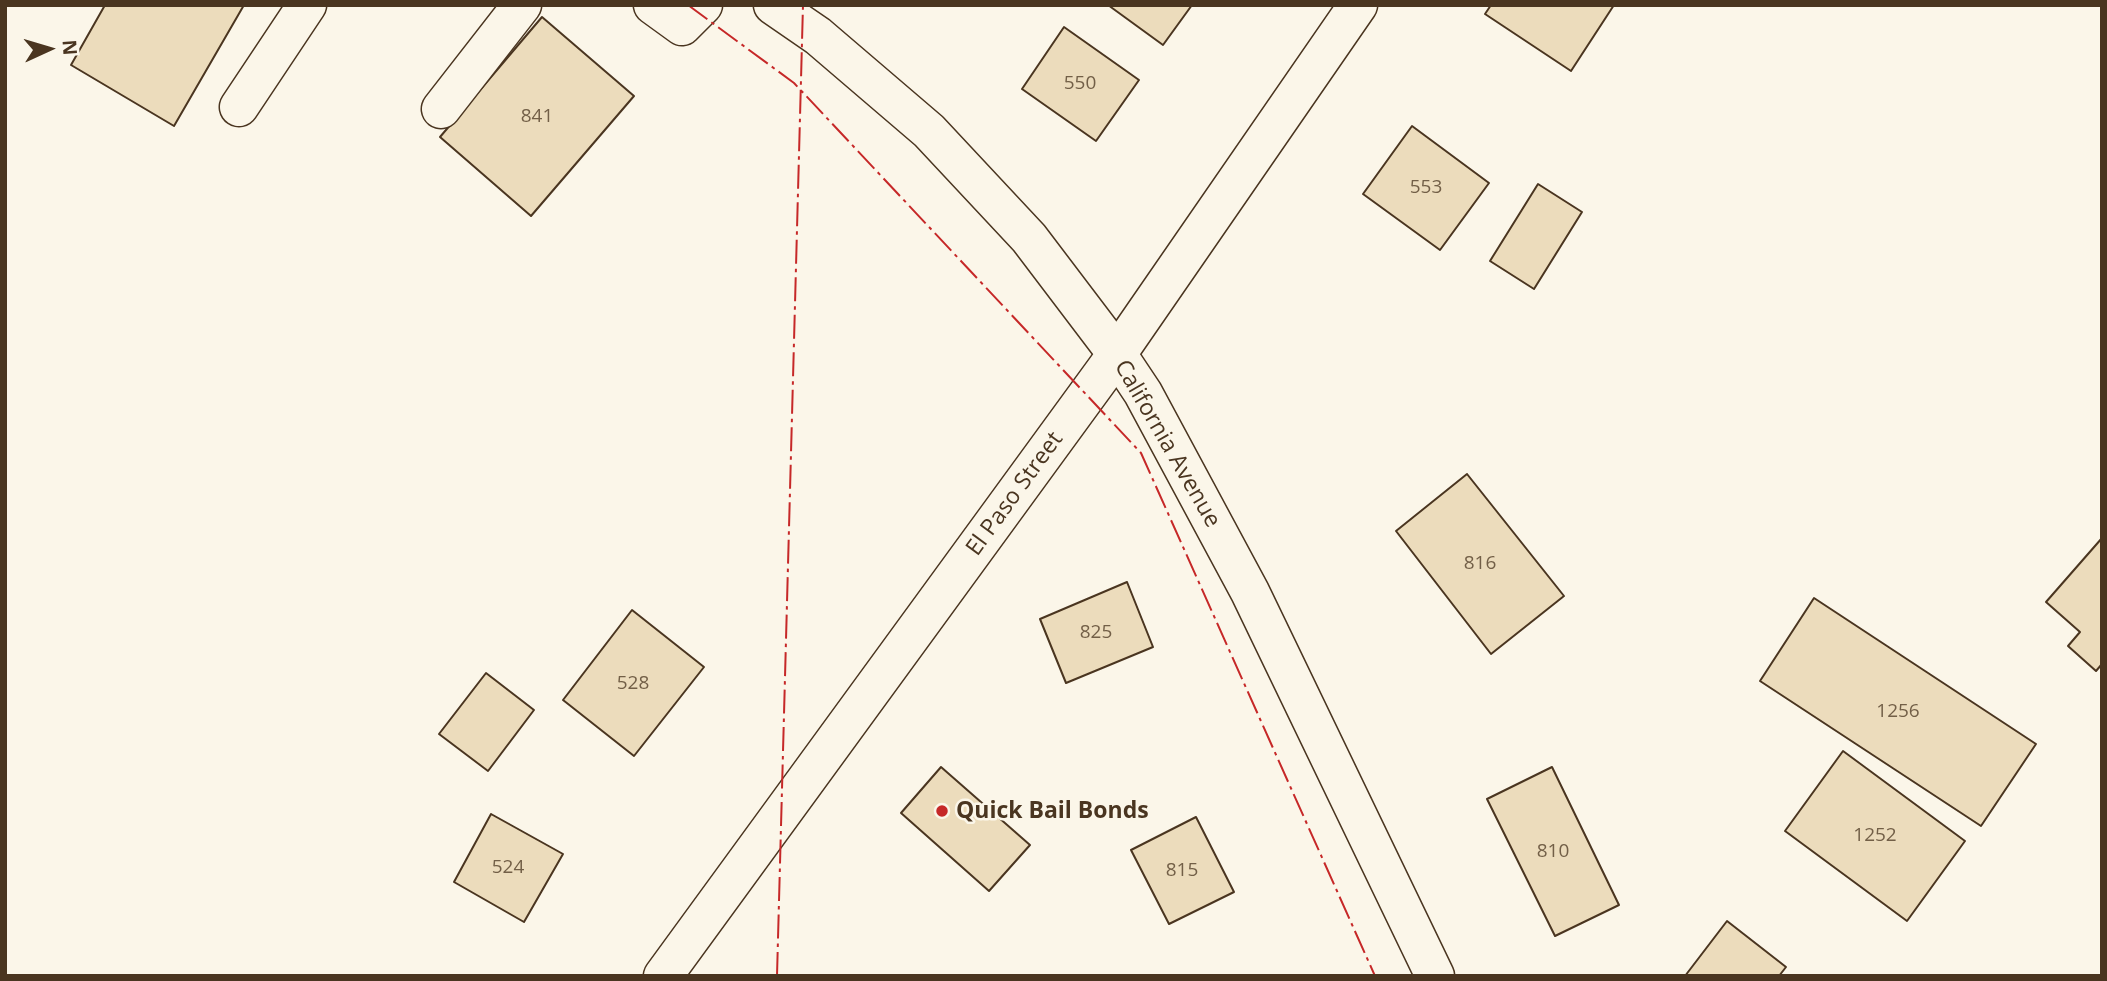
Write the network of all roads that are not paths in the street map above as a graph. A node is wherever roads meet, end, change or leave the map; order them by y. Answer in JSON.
{"nodes":[{"id":1,"x":307,"y":5,"type":"edge"},
{"id":2,"x":522,"y":5,"type":"edge"},
{"id":3,"x":653,"y":5,"type":"edge"},
{"id":4,"x":703,"y":5,"type":"edge"},
{"id":5,"x":773,"y":5,"type":"edge"},
{"id":6,"x":1358,"y":5,"type":"edge"},
{"id":7,"x":239,"y":107,"type":"dead end"},
{"id":8,"x":441,"y":109,"type":"dead end"},
{"id":9,"x":1117,"y":354,"type":"junction"},
{"id":10,"x":663,"y":976,"type":"edge"},
{"id":11,"x":1435,"y":976,"type":"edge"}],
"edges":[{"from":1,"to":7,"type":"street"},
{"from":2,"to":8,"type":"street"},
{"from":3,"to":4,"type":"street"},
{"from":5,"to":9,"type":"street","name":"California Avenue"},
{"from":6,"to":9,"type":"street","name":"El Paso Street"},
{"from":9,"to":10,"type":"street","name":"El Paso Street"},
{"from":9,"to":11,"type":"street","name":"California Avenue"}]}
